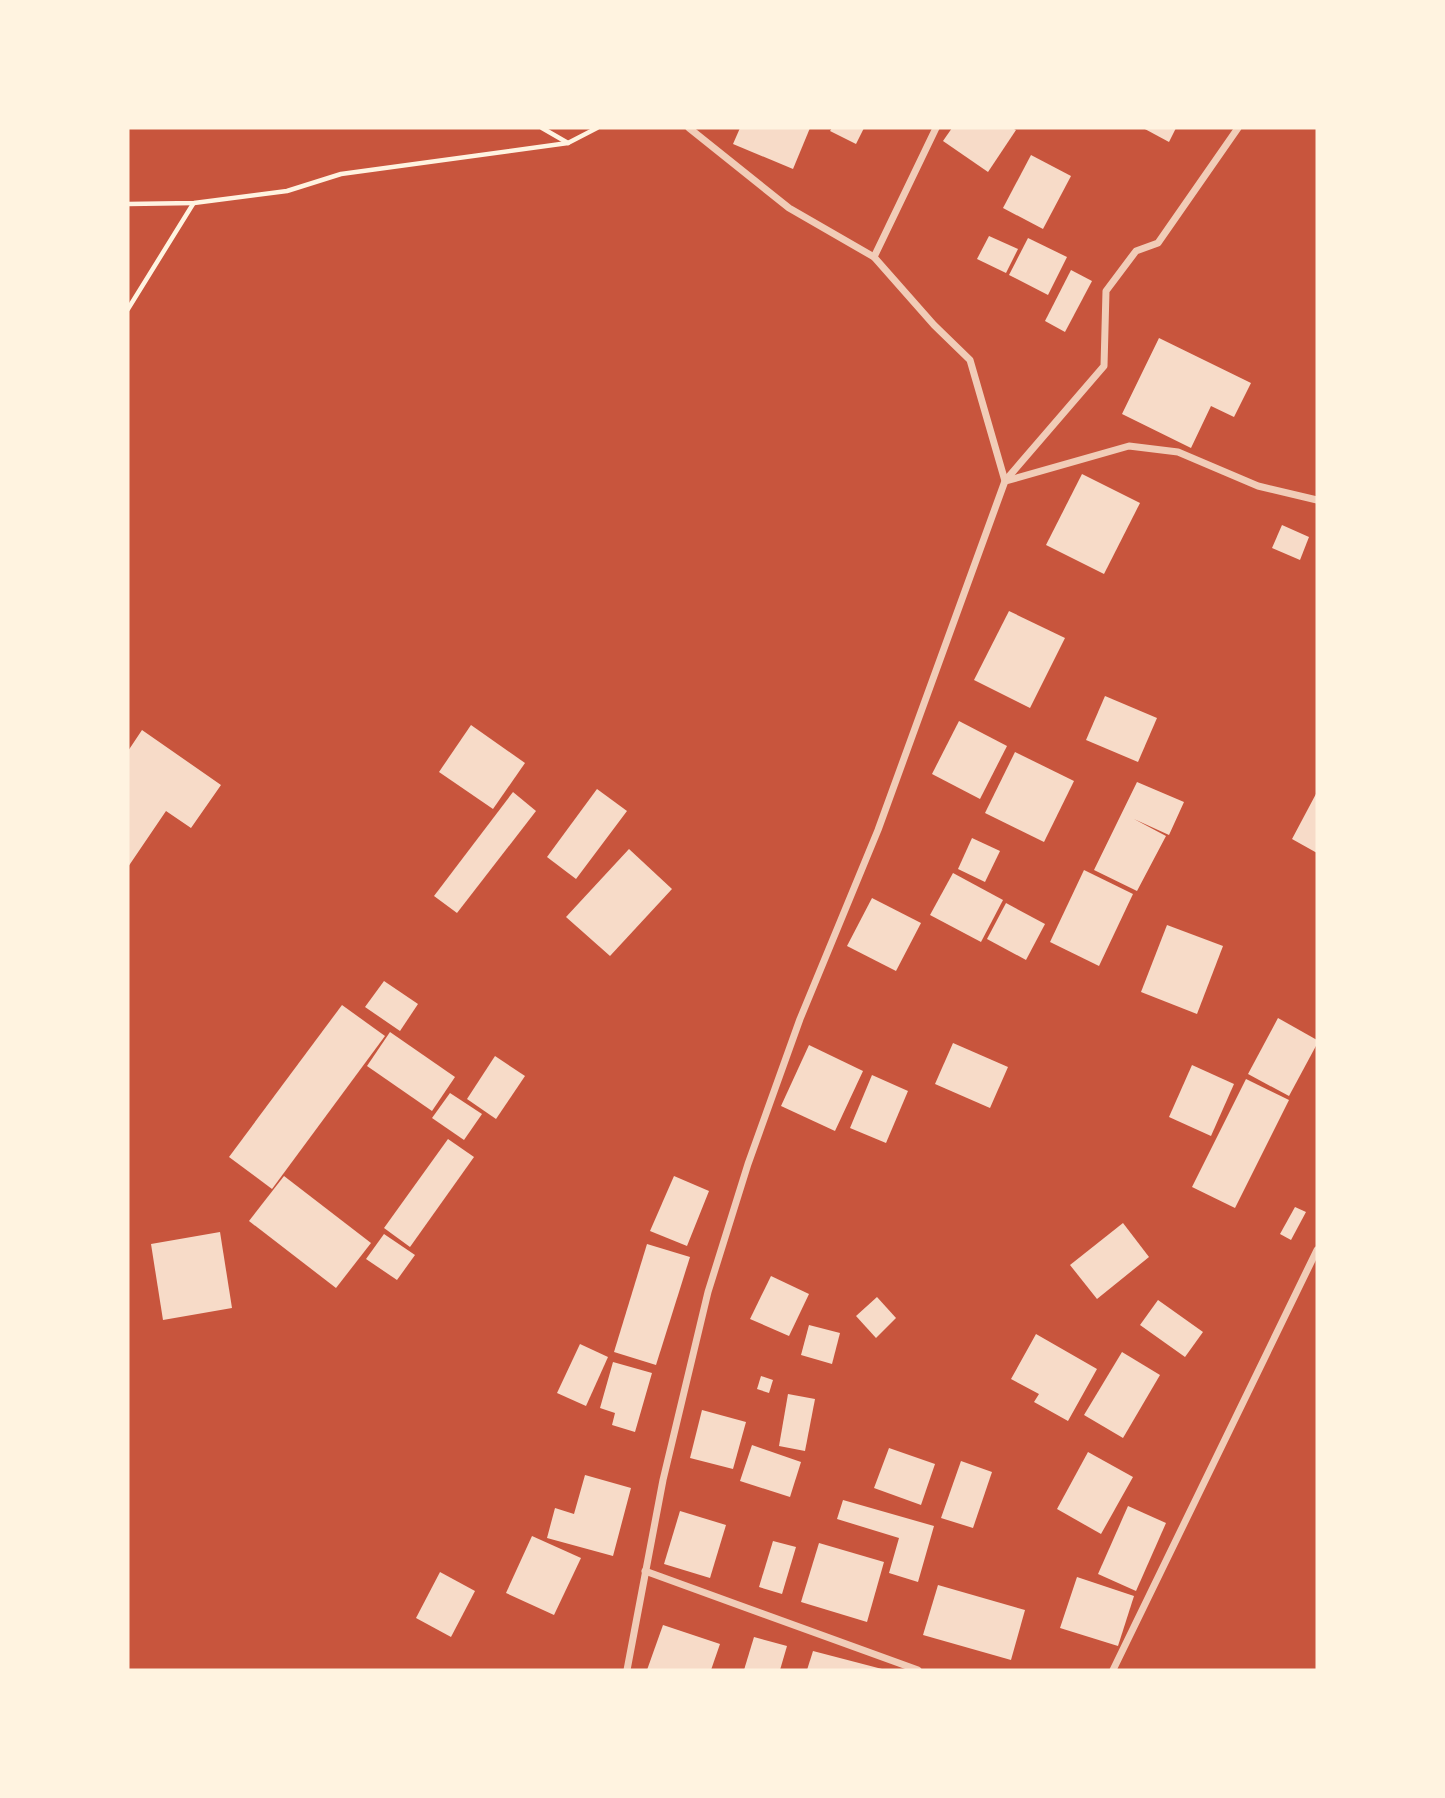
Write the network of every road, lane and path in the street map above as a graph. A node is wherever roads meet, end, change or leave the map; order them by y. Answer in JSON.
{"nodes":[{"id":1,"x":542,"y":128,"type":"edge"},
{"id":2,"x":597,"y":128,"type":"edge"},
{"id":3,"x":689,"y":128,"type":"edge"},
{"id":4,"x":936,"y":128,"type":"edge"},
{"id":5,"x":1238,"y":128,"type":"edge"},
{"id":6,"x":568,"y":143,"type":"junction"},
{"id":7,"x":128,"y":204,"type":"edge"},
{"id":8,"x":194,"y":204,"type":"junction"},
{"id":9,"x":874,"y":257,"type":"junction"},
{"id":10,"x":128,"y":309,"type":"edge"},
{"id":11,"x":1005,"y":481,"type":"junction"},
{"id":12,"x":1317,"y":500,"type":"edge"},
{"id":13,"x":1317,"y":1250,"type":"edge"},
{"id":14,"x":645,"y":1571,"type":"junction"},
{"id":15,"x":628,"y":1670,"type":"edge"},
{"id":16,"x":918,"y":1670,"type":"edge"},
{"id":17,"x":1112,"y":1670,"type":"edge"}],
"edges":[{"from":1,"to":6,"type":"path"},
{"from":2,"to":6,"type":"path"},
{"from":3,"to":9,"type":"street"},
{"from":4,"to":9,"type":"street"},
{"from":5,"to":11,"type":"street"},
{"from":6,"to":8,"type":"path"},
{"from":7,"to":8,"type":"path"},
{"from":8,"to":10,"type":"path"},
{"from":9,"to":11,"type":"street"},
{"from":11,"to":12,"type":"street"},
{"from":11,"to":14,"type":"street"},
{"from":13,"to":17,"type":"street"},
{"from":14,"to":15,"type":"street"},
{"from":14,"to":16,"type":"street"}]}
